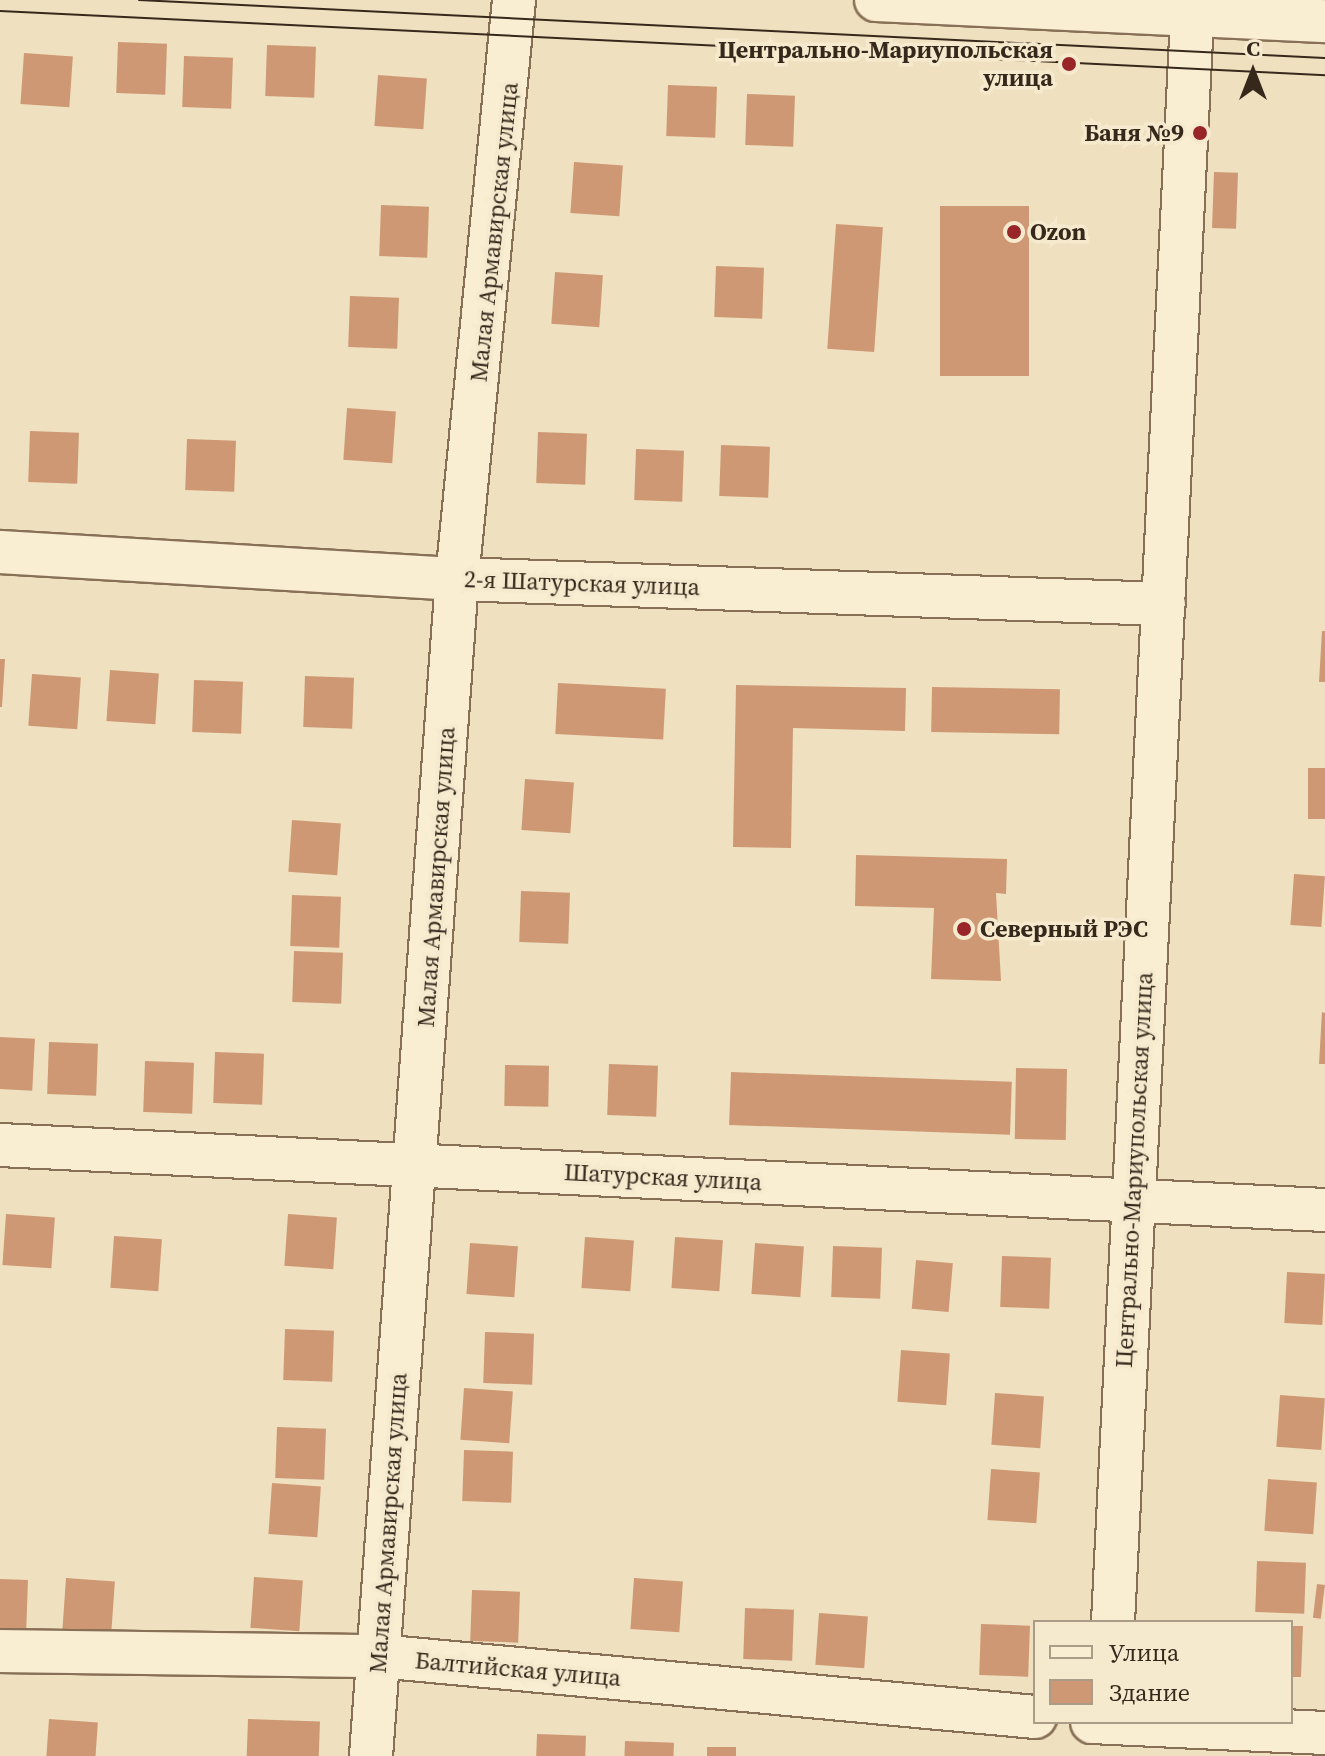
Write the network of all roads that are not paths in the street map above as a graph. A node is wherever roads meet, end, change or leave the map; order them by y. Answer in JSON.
{"nodes":[{"id":1,"x":514,"y":0,"type":"edge"},
{"id":2,"x":876,"y":0,"type":"edge"},
{"id":3,"x":1192,"y":7,"type":"edge"},
{"id":4,"x":1325,"y":21,"type":"edge"},
{"id":5,"x":0,"y":552,"type":"edge"},
{"id":6,"x":457,"y":579,"type":"junction"},
{"id":7,"x":1164,"y":604,"type":"junction"},
{"id":8,"x":0,"y":1145,"type":"edge"},
{"id":9,"x":415,"y":1165,"type":"junction"},
{"id":10,"x":1131,"y":1200,"type":"junction"},
{"id":11,"x":1325,"y":1210,"type":"edge"},
{"id":12,"x":1113,"y":1620,"type":"edge"},
{"id":13,"x":0,"y":1651,"type":"edge"},
{"id":14,"x":378,"y":1656,"type":"junction"},
{"id":15,"x":1033,"y":1717,"type":"edge"},
{"id":16,"x":1104,"y":1731,"type":"edge"},
{"id":17,"x":1325,"y":1733,"type":"edge"},
{"id":18,"x":371,"y":1756,"type":"edge"}],
"edges":[{"from":1,"to":6,"type":"street","name":"Малая Армавирская улица"},
{"from":2,"to":3,"type":"street"},
{"from":3,"to":4,"type":"street"},
{"from":3,"to":7,"type":"street","name":"Центрально-Мариупольская улица"},
{"from":5,"to":6,"type":"street","name":"2-я Шатурская улица"},
{"from":6,"to":7,"type":"street","name":"2-я Шатурская улица"},
{"from":6,"to":9,"type":"street","name":"Малая Армавирская улица"},
{"from":7,"to":10,"type":"street","name":"Центрально-Мариупольская улица"},
{"from":8,"to":9,"type":"street","name":"Шатурская улица"},
{"from":9,"to":10,"type":"street","name":"Шатурская улица"},
{"from":9,"to":14,"type":"street","name":"Малая Армавирская улица"},
{"from":10,"to":11,"type":"street","name":"Шатурская улица"},
{"from":10,"to":12,"type":"street","name":"Центрально-Мариупольская улица"},
{"from":13,"to":14,"type":"street","name":"Балтийская улица"},
{"from":14,"to":15,"type":"street","name":"Балтийская улица"},
{"from":14,"to":18,"type":"street","name":"Малая Армавирская улица"},
{"from":16,"to":17,"type":"street"}]}
